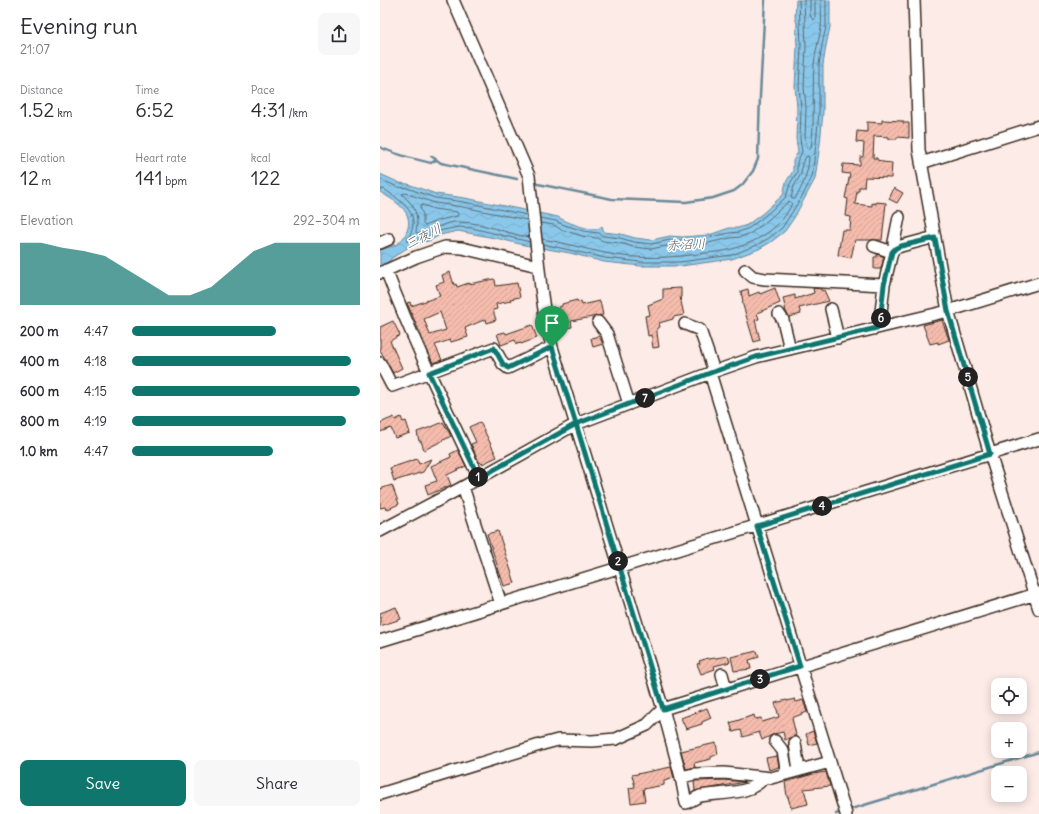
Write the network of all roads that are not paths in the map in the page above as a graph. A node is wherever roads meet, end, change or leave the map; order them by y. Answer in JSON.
{"nodes":[{"id":1,"x":453,"y":0,"type":"edge"},
{"id":2,"x":914,"y":0,"type":"edge"},
{"id":3,"x":1039,"y":126,"type":"edge"},
{"id":4,"x":921,"y":163,"type":"junction"},
{"id":5,"x":899,"y":216,"type":"dead end"},
{"id":6,"x":935,"y":238,"type":"junction"},
{"id":7,"x":874,"y":246,"type":"dead end"},
{"id":8,"x":894,"y":250,"type":"junction"},
{"id":9,"x":538,"y":266,"type":"junction"},
{"id":10,"x":745,"y":270,"type":"dead end"},
{"id":11,"x":383,"y":272,"type":"edge"},
{"id":12,"x":1039,"y":283,"type":"edge"},
{"id":13,"x":884,"y":285,"type":"junction"},
{"id":14,"x":831,"y":309,"type":"dead end"},
{"id":15,"x":948,"y":311,"type":"junction"},
{"id":16,"x":779,"y":314,"type":"dead end"},
{"id":17,"x":598,"y":322,"type":"dead end"},
{"id":18,"x":685,"y":324,"type":"dead end"},
{"id":19,"x":881,"y":327,"type":"junction"},
{"id":20,"x":838,"y":338,"type":"junction"},
{"id":21,"x":552,"y":347,"type":"junction"},
{"id":22,"x":790,"y":349,"type":"junction"},
{"id":23,"x":380,"y":363,"type":"edge"},
{"id":24,"x":712,"y":372,"type":"junction"},
{"id":25,"x":429,"y":373,"type":"junction"},
{"id":26,"x":629,"y":404,"type":"junction"},
{"id":27,"x":576,"y":424,"type":"junction"},
{"id":28,"x":1039,"y":439,"type":"edge"},
{"id":29,"x":990,"y":454,"type":"junction"},
{"id":30,"x":479,"y":478,"type":"junction"},
{"id":31,"x":463,"y":487,"type":"junction"},
{"id":32,"x":757,"y":526,"type":"junction"},
{"id":33,"x":380,"y":531,"type":"edge"},
{"id":34,"x":620,"y":567,"type":"junction"},
{"id":35,"x":1036,"y":594,"type":"edge"},
{"id":36,"x":501,"y":604,"type":"junction"},
{"id":37,"x":1039,"y":609,"type":"edge"},
{"id":38,"x":380,"y":641,"type":"edge"},
{"id":39,"x":800,"y":666,"type":"junction"},
{"id":40,"x":722,"y":674,"type":"dead end"},
{"id":41,"x":726,"y":689,"type":"junction"},
{"id":42,"x":663,"y":709,"type":"junction"},
{"id":43,"x":776,"y":741,"type":"dead end"},
{"id":44,"x":795,"y":743,"type":"dead end"},
{"id":45,"x":830,"y":762,"type":"junction"},
{"id":46,"x":799,"y":770,"type":"junction"},
{"id":47,"x":787,"y":773,"type":"junction"},
{"id":48,"x":681,"y":776,"type":"junction"},
{"id":49,"x":764,"y":777,"type":"junction"},
{"id":50,"x":380,"y":794,"type":"edge"},
{"id":51,"x":846,"y":814,"type":"edge"}],
"edges":[{"from":1,"to":9,"type":"street"},
{"from":2,"to":4,"type":"street"},
{"from":3,"to":4,"type":"street"},
{"from":4,"to":6,"type":"street"},
{"from":5,"to":8,"type":"street"},
{"from":6,"to":8,"type":"street"},
{"from":6,"to":15,"type":"street"},
{"from":7,"to":8,"type":"street"},
{"from":8,"to":13,"type":"street"},
{"from":9,"to":11,"type":"street"},
{"from":9,"to":21,"type":"street"},
{"from":10,"to":13,"type":"street"},
{"from":11,"to":25,"type":"street"},
{"from":12,"to":15,"type":"street"},
{"from":13,"to":19,"type":"street"},
{"from":14,"to":20,"type":"street"},
{"from":15,"to":19,"type":"street"},
{"from":15,"to":29,"type":"street"},
{"from":16,"to":22,"type":"street"},
{"from":17,"to":26,"type":"street"},
{"from":18,"to":24,"type":"street"},
{"from":19,"to":20,"type":"street"},
{"from":20,"to":22,"type":"street"},
{"from":21,"to":25,"type":"street"},
{"from":21,"to":27,"type":"street"},
{"from":22,"to":24,"type":"street"},
{"from":23,"to":25,"type":"street"},
{"from":24,"to":26,"type":"street"},
{"from":24,"to":32,"type":"street"},
{"from":25,"to":30,"type":"street"},
{"from":26,"to":27,"type":"street"},
{"from":27,"to":30,"type":"street"},
{"from":27,"to":34,"type":"street"},
{"from":28,"to":29,"type":"street"},
{"from":29,"to":32,"type":"street"},
{"from":29,"to":35,"type":"street"},
{"from":30,"to":31,"type":"street"},
{"from":31,"to":33,"type":"street"},
{"from":31,"to":36,"type":"street"},
{"from":32,"to":34,"type":"street"},
{"from":32,"to":39,"type":"street"},
{"from":34,"to":36,"type":"street"},
{"from":34,"to":42,"type":"street"},
{"from":35,"to":37,"type":"street"},
{"from":35,"to":39,"type":"street"},
{"from":36,"to":38,"type":"street"},
{"from":39,"to":41,"type":"street"},
{"from":39,"to":45,"type":"street"},
{"from":40,"to":41,"type":"street"},
{"from":41,"to":42,"type":"street"},
{"from":42,"to":48,"type":"street"},
{"from":42,"to":50,"type":"street"},
{"from":43,"to":47,"type":"street"},
{"from":44,"to":46,"type":"street"},
{"from":45,"to":46,"type":"street"},
{"from":45,"to":51,"type":"street"},
{"from":46,"to":47,"type":"street"},
{"from":47,"to":49,"type":"street"},
{"from":48,"to":49,"type":"street"},
{"from":48,"to":49,"type":"street"}]}
